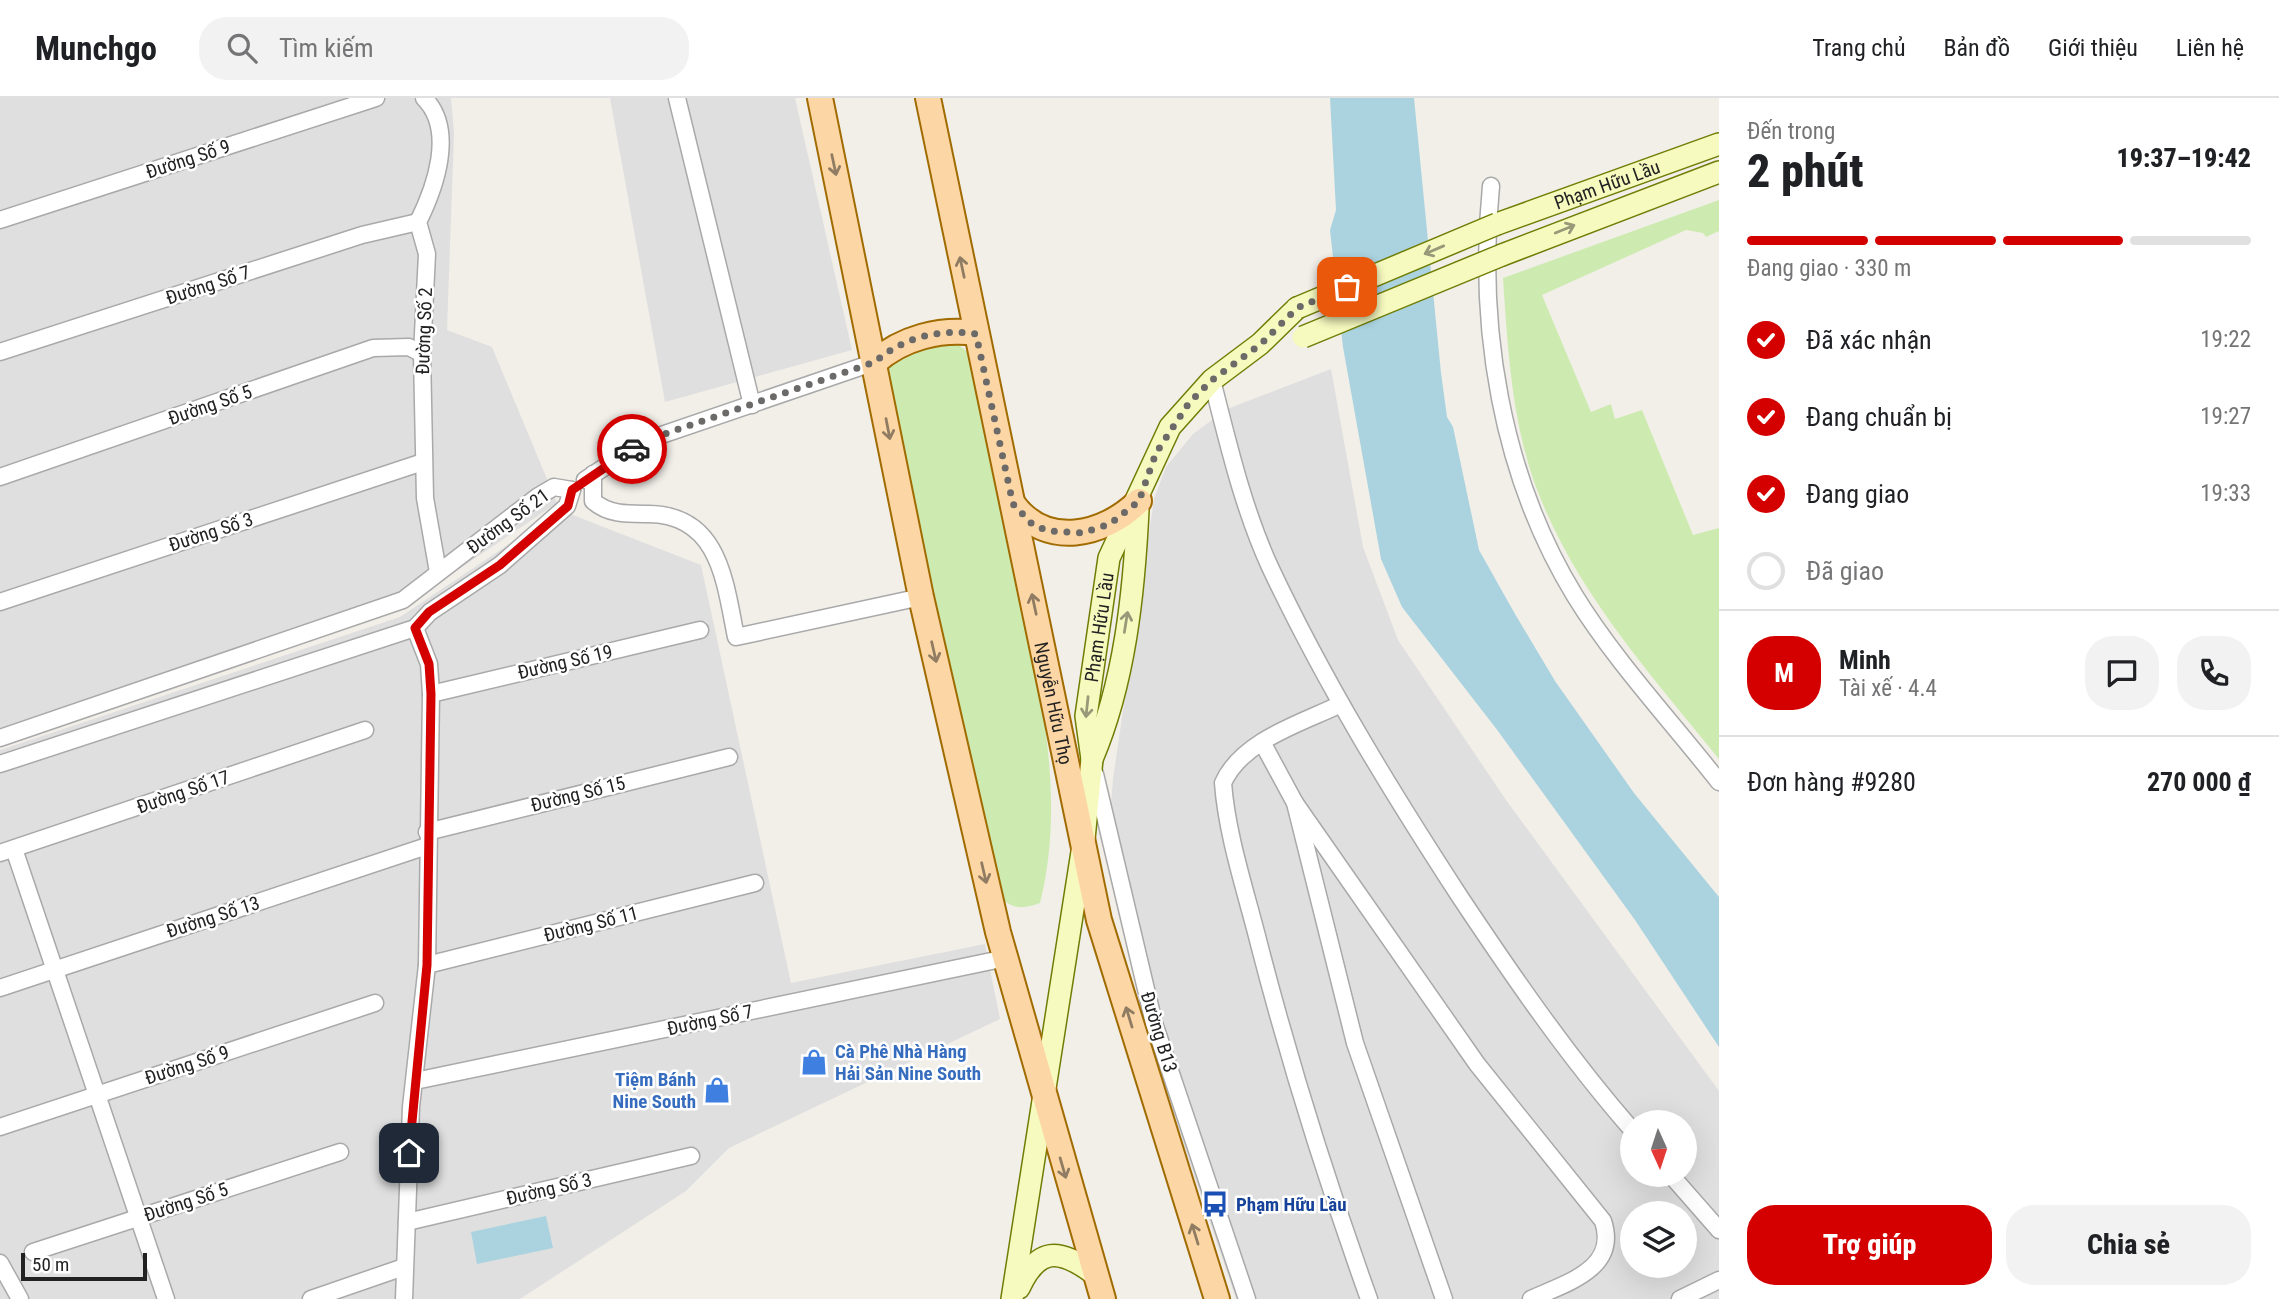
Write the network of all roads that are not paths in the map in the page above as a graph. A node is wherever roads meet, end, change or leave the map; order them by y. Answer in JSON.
{"nodes":[{"id":1,"x":376,"y":98,"type":"edge"},
{"id":2,"x":424,"y":98,"type":"edge"},
{"id":3,"x":677,"y":98,"type":"edge"},
{"id":4,"x":820,"y":98,"type":"edge"},
{"id":5,"x":928,"y":98,"type":"edge"},
{"id":6,"x":1719,"y":144,"type":"edge"},
{"id":7,"x":1719,"y":172,"type":"edge"},
{"id":8,"x":1491,"y":186,"type":"dead end"},
{"id":9,"x":0,"y":220,"type":"edge"},
{"id":10,"x":418,"y":222,"type":"junction"},
{"id":11,"x":976,"y":334,"type":"junction"},
{"id":12,"x":1261,"y":344,"type":"junction"},
{"id":13,"x":0,"y":352,"type":"edge"},
{"id":14,"x":422,"y":354,"type":"junction"},
{"id":15,"x":875,"y":362,"type":"junction"},
{"id":16,"x":1212,"y":380,"type":"junction"},
{"id":17,"x":752,"y":405,"type":"junction"},
{"id":18,"x":423,"y":462,"type":"junction"},
{"id":19,"x":593,"y":474,"type":"junction"},
{"id":20,"x":0,"y":477,"type":"edge"},
{"id":21,"x":572,"y":490,"type":"junction"},
{"id":22,"x":1139,"y":501,"type":"junction"},
{"id":23,"x":1013,"y":504,"type":"junction"},
{"id":24,"x":438,"y":572,"type":"junction"},
{"id":25,"x":921,"y":597,"type":"junction"},
{"id":26,"x":0,"y":602,"type":"edge"},
{"id":27,"x":415,"y":628,"type":"junction"},
{"id":28,"x":700,"y":630,"type":"dead end"},
{"id":29,"x":431,"y":694,"type":"junction"},
{"id":30,"x":1341,"y":704,"type":"junction"},
{"id":31,"x":365,"y":730,"type":"dead end"},
{"id":32,"x":0,"y":738,"type":"edge"},
{"id":33,"x":1262,"y":742,"type":"junction"},
{"id":34,"x":729,"y":757,"type":"dead end"},
{"id":35,"x":1092,"y":759,"type":"junction"},
{"id":36,"x":0,"y":764,"type":"edge"},
{"id":37,"x":1719,"y":782,"type":"edge"},
{"id":38,"x":1296,"y":803,"type":"junction"},
{"id":39,"x":427,"y":839,"type":"junction"},
{"id":40,"x":1084,"y":839,"type":"junction"},
{"id":41,"x":7,"y":851,"type":"edge"},
{"id":42,"x":1339,"y":863,"type":"junction"},
{"id":43,"x":1314,"y":876,"type":"junction"},
{"id":44,"x":755,"y":883,"type":"dead end"},
{"id":45,"x":1006,"y":958,"type":"junction"},
{"id":46,"x":427,"y":965,"type":"junction"},
{"id":47,"x":54,"y":969,"type":"junction"},
{"id":48,"x":0,"y":988,"type":"edge"},
{"id":49,"x":374,"y":1003,"type":"dead end"},
{"id":50,"x":415,"y":1081,"type":"junction"},
{"id":51,"x":97,"y":1095,"type":"junction"},
{"id":52,"x":1044,"y":1102,"type":"junction"},
{"id":53,"x":1620,"y":1116,"type":"edge"},
{"id":54,"x":0,"y":1127,"type":"edge"},
{"id":55,"x":340,"y":1152,"type":"dead end"},
{"id":56,"x":691,"y":1156,"type":"dead end"},
{"id":57,"x":1681,"y":1187,"type":"edge"},
{"id":58,"x":139,"y":1218,"type":"junction"},
{"id":59,"x":407,"y":1222,"type":"junction"},
{"id":60,"x":1719,"y":1230,"type":"edge"},
{"id":61,"x":33,"y":1252,"type":"dead end"},
{"id":62,"x":0,"y":1263,"type":"edge"},
{"id":63,"x":404,"y":1267,"type":"junction"},
{"id":64,"x":1093,"y":1273,"type":"junction"},
{"id":65,"x":1719,"y":1280,"type":"edge"},
{"id":66,"x":1539,"y":1297,"type":"edge"},
{"id":67,"x":20,"y":1299,"type":"edge"},
{"id":68,"x":166,"y":1299,"type":"edge"},
{"id":69,"x":310,"y":1299,"type":"edge"},
{"id":70,"x":404,"y":1299,"type":"edge"},
{"id":71,"x":1013,"y":1299,"type":"edge"},
{"id":72,"x":1103,"y":1299,"type":"edge"},
{"id":73,"x":1217,"y":1299,"type":"edge"},
{"id":74,"x":1247,"y":1299,"type":"edge"},
{"id":75,"x":1369,"y":1299,"type":"edge"},
{"id":76,"x":1444,"y":1299,"type":"edge"},
{"id":77,"x":1680,"y":1299,"type":"edge"}],
"edges":[{"from":1,"to":9,"type":"street","name":"Đường Số 9"},
{"from":2,"to":10,"type":"street"},
{"from":3,"to":17,"type":"street"},
{"from":4,"to":15,"type":"main road","one_way":true},
{"from":11,"to":5,"type":"main road","name":"Nguyễn Hữu Thọ","one_way":true},
{"from":6,"to":12,"type":"main road","name":"Phạm Hữu Lầu","one_way":true,"bridge":true},
{"from":12,"to":7,"type":"main road","name":"Phạm Hữu Lầu","one_way":true,"bridge":true},
{"from":8,"to":37,"type":"street"},
{"from":10,"to":13,"type":"street","name":"Đường Số 7"},
{"from":10,"to":14,"type":"street","name":"Đường Số 2"},
{"from":11,"to":15,"type":"main road"},
{"from":11,"to":23,"type":"main road","name":"Nguyễn Hữu Thọ"},
{"from":12,"to":16,"type":"main road","name":"Phạm Hữu Lầu"},
{"from":14,"to":18,"type":"street","name":"Đường Số 2"},
{"from":14,"to":20,"type":"street","name":"Đường Số 5"},
{"from":15,"to":17,"type":"street"},
{"from":15,"to":25,"type":"main road","one_way":true},
{"from":16,"to":22,"type":"main road","name":"Phạm Hữu Lầu"},
{"from":16,"to":30,"type":"street"},
{"from":17,"to":19,"type":"street"},
{"from":18,"to":24,"type":"street","name":"Đường Số 2"},
{"from":18,"to":26,"type":"street","name":"Đường Số 3"},
{"from":19,"to":21,"type":"street"},
{"from":19,"to":25,"type":"street"},
{"from":21,"to":24,"type":"street","name":"Đường Số 21"},
{"from":21,"to":27,"type":"street","name":"Đường Số 21"},
{"from":22,"to":23,"type":"main road"},
{"from":22,"to":35,"type":"main road","name":"Phạm Hữu Lầu"},
{"from":40,"to":23,"type":"main road","name":"Nguyễn Hữu Thọ","one_way":true},
{"from":24,"to":32,"type":"street","name":"Đường Số 21"},
{"from":25,"to":45,"type":"main road","one_way":true},
{"from":27,"to":29,"type":"street"},
{"from":27,"to":36,"type":"street","name":"Đường Số 21"},
{"from":28,"to":29,"type":"street","name":"Đường Số 19"},
{"from":29,"to":39,"type":"street"},
{"from":30,"to":33,"type":"street"},
{"from":30,"to":53,"type":"street"},
{"from":31,"to":41,"type":"street","name":"Đường Số 17"},
{"from":33,"to":38,"type":"street"},
{"from":33,"to":75,"type":"street"},
{"from":34,"to":39,"type":"street","name":"Đường Số 15"},
{"from":35,"to":40,"type":"main road","name":"Phạm Hữu Lầu"},
{"from":35,"to":74,"type":"street","name":"Đường B13"},
{"from":38,"to":42,"type":"street"},
{"from":38,"to":43,"type":"street"},
{"from":39,"to":46,"type":"street"},
{"from":39,"to":47,"type":"street","name":"Đường Số 13"},
{"from":40,"to":52,"type":"main road","name":"Phạm Hữu Lầu"},
{"from":73,"to":40,"type":"main road","name":"Nguyễn Hữu Thọ","one_way":true},
{"from":41,"to":47,"type":"street"},
{"from":42,"to":43,"type":"street"},
{"from":42,"to":66,"type":"street"},
{"from":43,"to":76,"type":"street"},
{"from":44,"to":46,"type":"street","name":"Đường Số 11"},
{"from":45,"to":50,"type":"street","name":"Đường Số 7"},
{"from":45,"to":52,"type":"main road"},
{"from":46,"to":50,"type":"street"},
{"from":47,"to":48,"type":"street","name":"Đường Số 13"},
{"from":47,"to":51,"type":"street"},
{"from":49,"to":51,"type":"street","name":"Đường Số 9"},
{"from":50,"to":59,"type":"street"},
{"from":51,"to":54,"type":"street","name":"Đường Số 9"},
{"from":51,"to":58,"type":"street"},
{"from":52,"to":64,"type":"main road","one_way":true},
{"from":52,"to":71,"type":"main road","name":"Phạm Hữu Lầu"},
{"from":55,"to":58,"type":"street","name":"Đường Số 5"},
{"from":56,"to":59,"type":"street","name":"Đường Số 3"},
{"from":57,"to":60,"type":"street"},
{"from":58,"to":61,"type":"street","name":"Đường Số 5"},
{"from":58,"to":68,"type":"street"},
{"from":59,"to":63,"type":"street"},
{"from":62,"to":67,"type":"street"},
{"from":63,"to":69,"type":"street"},
{"from":63,"to":70,"type":"street"},
{"from":64,"to":71,"type":"main road"},
{"from":64,"to":72,"type":"main road"},
{"from":65,"to":77,"type":"street"}]}
